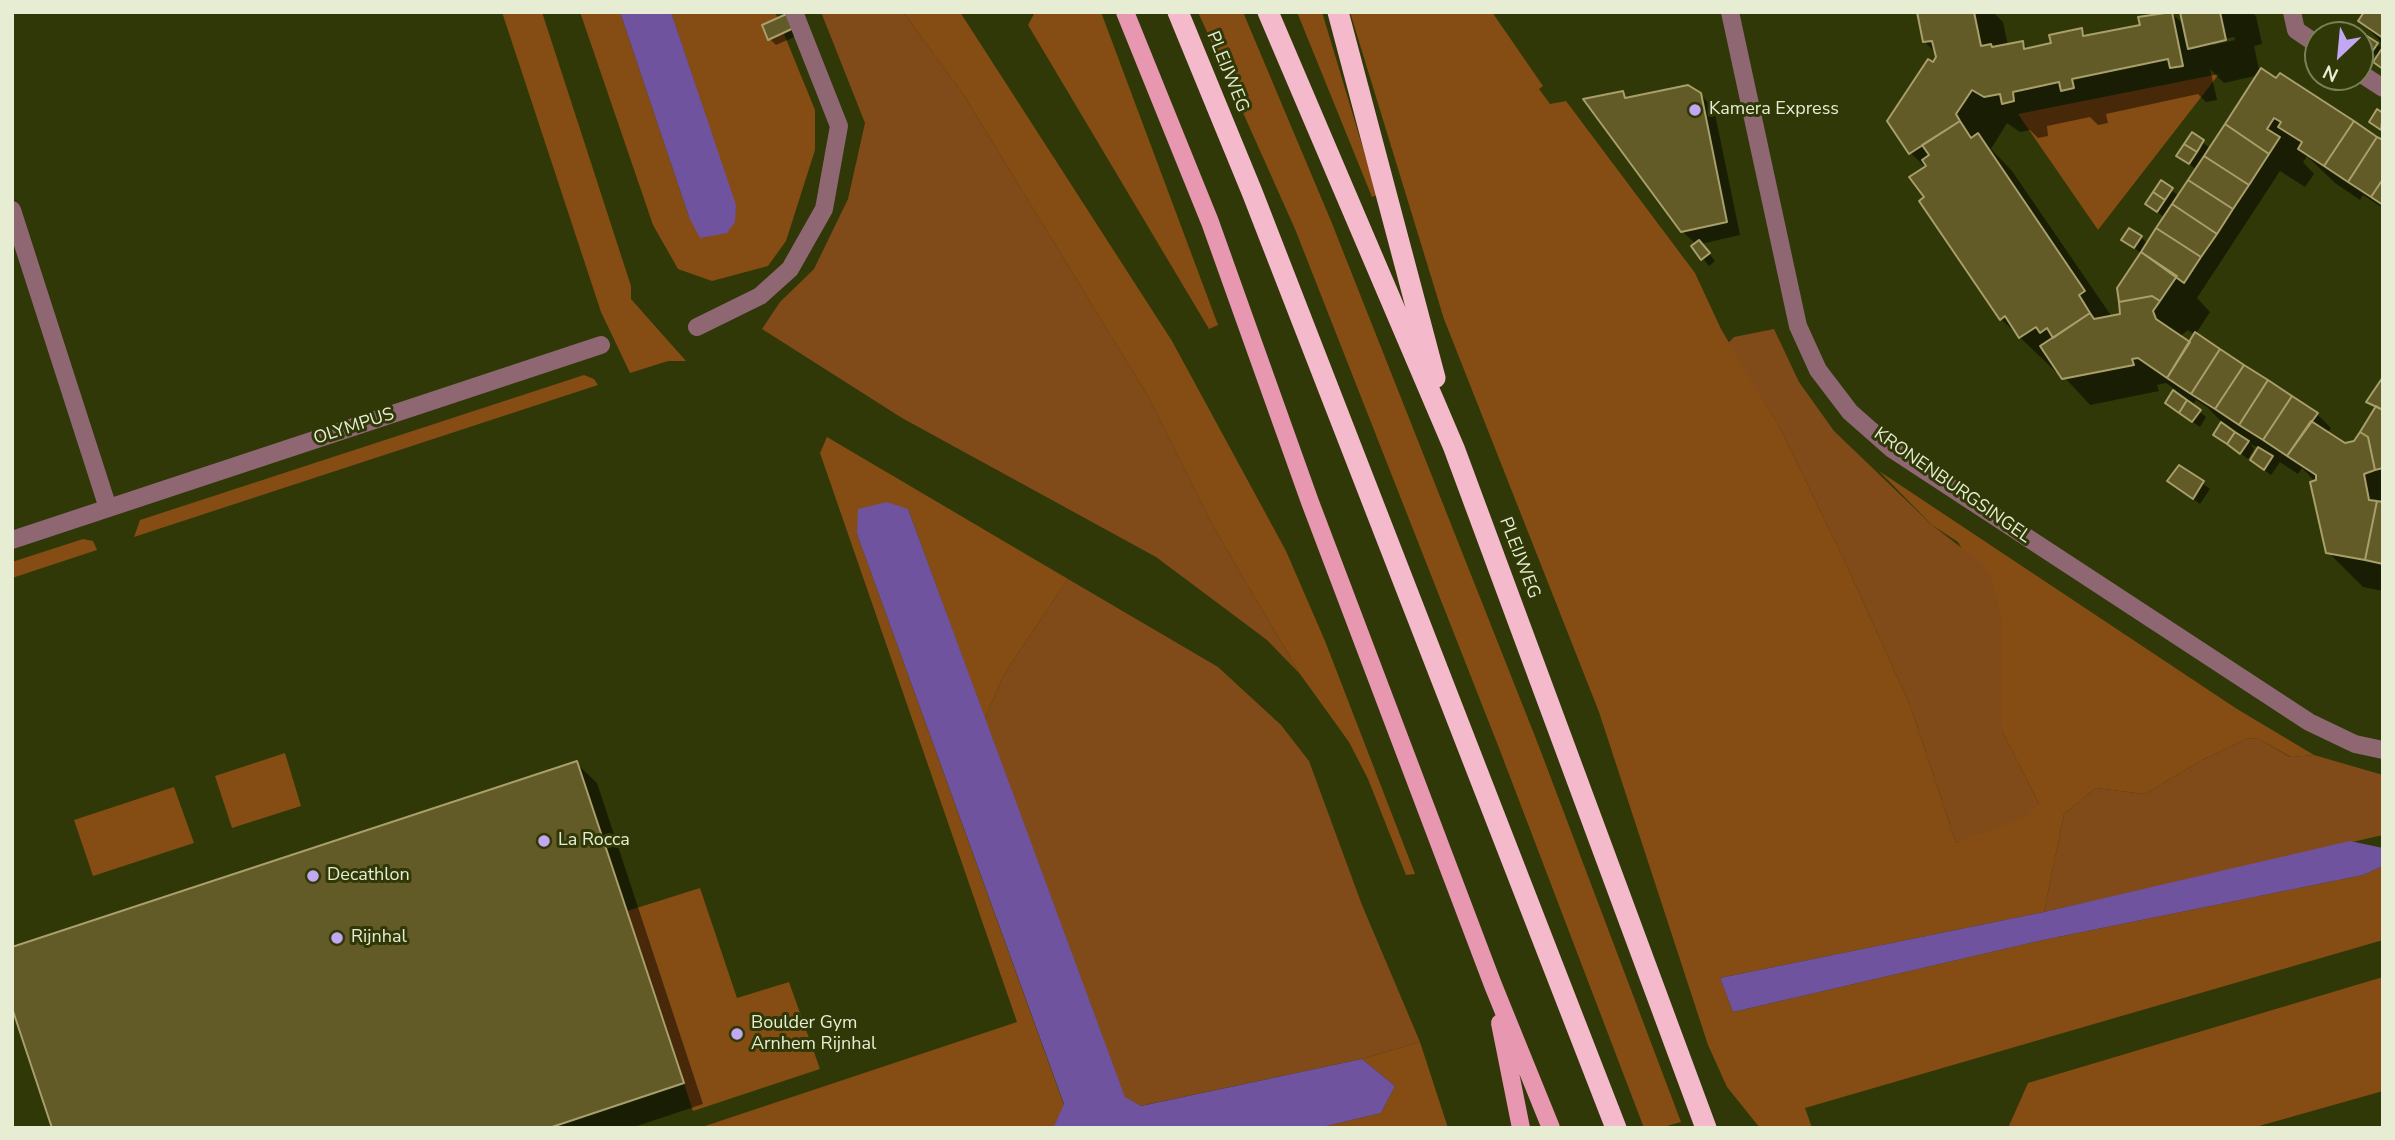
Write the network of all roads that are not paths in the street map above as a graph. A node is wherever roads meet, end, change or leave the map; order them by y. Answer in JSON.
{"nodes":[{"id":1,"x":794,"y":12,"type":"edge"},
{"id":2,"x":1125,"y":12,"type":"edge"},
{"id":3,"x":1178,"y":12,"type":"edge"},
{"id":4,"x":1268,"y":12,"type":"edge"},
{"id":5,"x":1338,"y":12,"type":"edge"},
{"id":6,"x":1730,"y":12,"type":"edge"},
{"id":7,"x":2291,"y":12,"type":"edge"},
{"id":8,"x":2304,"y":36,"type":"edge"},
{"id":9,"x":12,"y":210,"type":"edge"},
{"id":10,"x":697,"y":327,"type":"dead end"},
{"id":11,"x":601,"y":345,"type":"dead end"},
{"id":12,"x":1454,"y":448,"type":"junction"},
{"id":13,"x":108,"y":508,"type":"junction"},
{"id":14,"x":12,"y":540,"type":"edge"},
{"id":15,"x":2383,"y":750,"type":"edge"},
{"id":16,"x":1493,"y":985,"type":"junction"},
{"id":17,"x":1521,"y":1128,"type":"edge"},
{"id":18,"x":1551,"y":1128,"type":"edge"},
{"id":19,"x":1616,"y":1128,"type":"edge"},
{"id":20,"x":1706,"y":1128,"type":"edge"}],
"edges":[{"from":1,"to":10,"type":"street"},
{"from":2,"to":16,"type":"main road"},
{"from":3,"to":19,"type":"highway","name":"PLEIJWEG"},
{"from":4,"to":12,"type":"highway","name":"PLEIJWEG"},
{"from":5,"to":12,"type":"highway"},
{"from":6,"to":15,"type":"street","name":"KRONENBURGSINGEL"},
{"from":7,"to":8,"type":"street"},
{"from":9,"to":13,"type":"street"},
{"from":11,"to":13,"type":"street","name":"OLYMPUS"},
{"from":12,"to":20,"type":"highway","name":"PLEIJWEG"},
{"from":13,"to":14,"type":"street","name":"OLYMPUS"},
{"from":16,"to":17,"type":"main road"},
{"from":16,"to":18,"type":"main road"}]}
